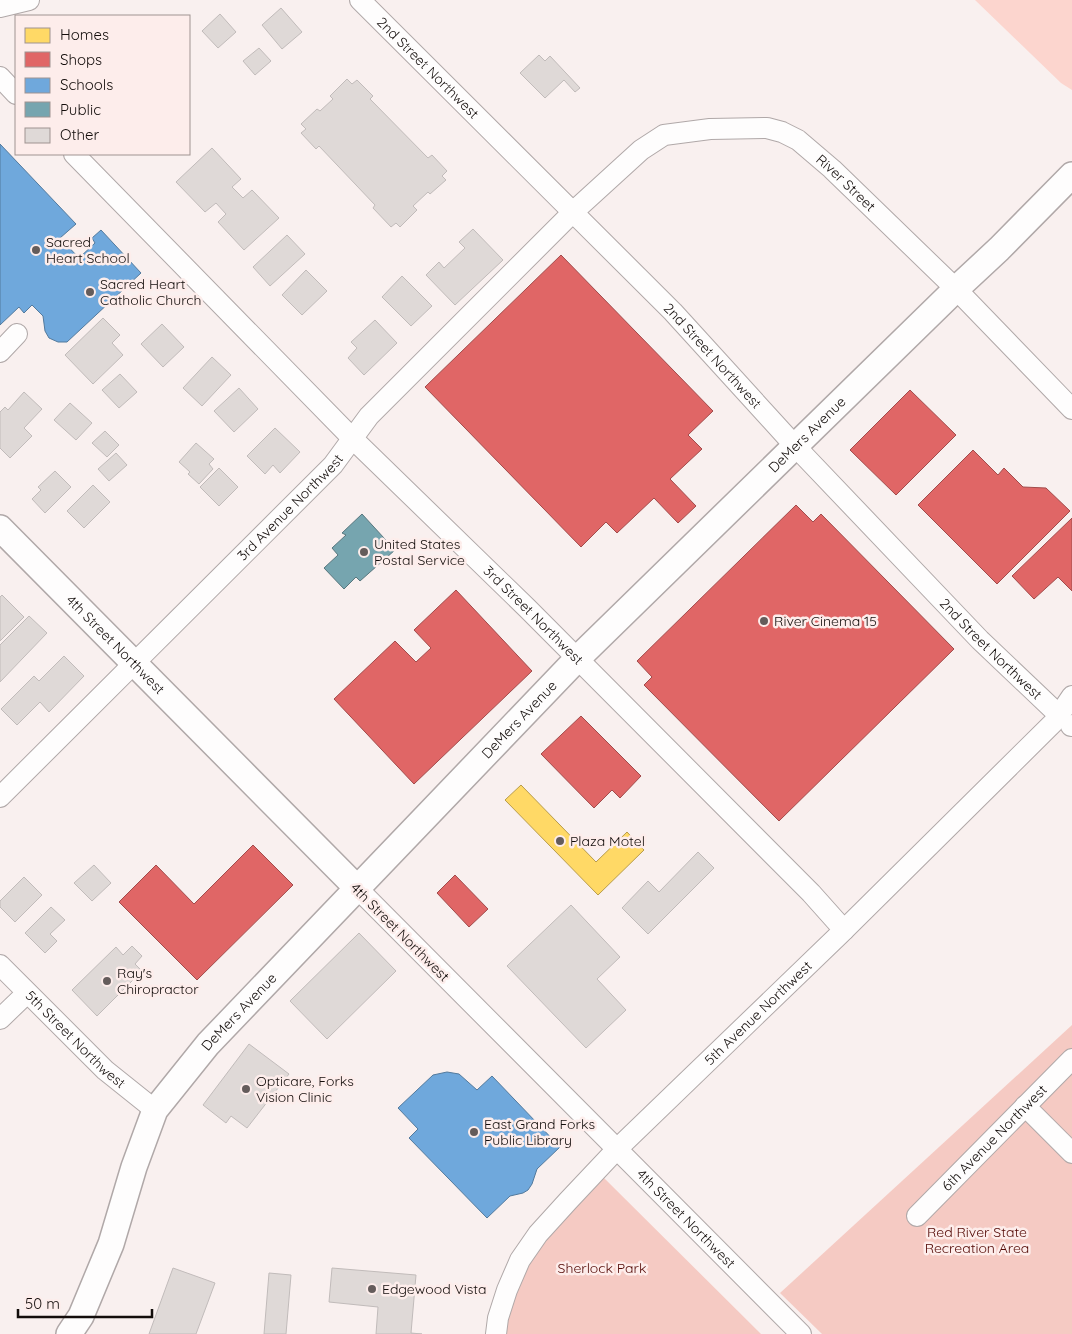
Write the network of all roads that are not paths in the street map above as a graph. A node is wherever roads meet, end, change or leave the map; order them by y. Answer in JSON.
{"nodes":[{"id":1,"x":28,"y":0,"type":"edge"},
{"id":2,"x":360,"y":0,"type":"edge"},
{"id":3,"x":0,"y":7,"type":"edge"},
{"id":4,"x":0,"y":77,"type":"edge"},
{"id":5,"x":15,"y":93,"type":"edge"},
{"id":6,"x":75,"y":155,"type":"edge"},
{"id":7,"x":1072,"y":175,"type":"edge"},
{"id":8,"x":573,"y":212,"type":"junction"},
{"id":9,"x":956,"y":289,"type":"junction"},
{"id":10,"x":17,"y":334,"type":"dead end"},
{"id":11,"x":0,"y":352,"type":"edge"},
{"id":12,"x":1072,"y":409,"type":"edge"},
{"id":13,"x":352,"y":438,"type":"junction"},
{"id":14,"x":795,"y":446,"type":"junction"},
{"id":15,"x":0,"y":528,"type":"edge"},
{"id":16,"x":577,"y":659,"type":"junction"},
{"id":17,"x":134,"y":665,"type":"junction"},
{"id":18,"x":1072,"y":696,"type":"edge"},
{"id":19,"x":1068,"y":722,"type":"edge"},
{"id":20,"x":0,"y":797,"type":"edge"},
{"id":21,"x":358,"y":889,"type":"junction"},
{"id":22,"x":844,"y":930,"type":"junction"},
{"id":23,"x":0,"y":965,"type":"edge"},
{"id":24,"x":27,"y":993,"type":"junction"},
{"id":25,"x":0,"y":1020,"type":"edge"},
{"id":26,"x":1072,"y":1059,"type":"edge"},
{"id":27,"x":1025,"y":1106,"type":"junction"},
{"id":28,"x":156,"y":1110,"type":"junction"},
{"id":29,"x":616,"y":1150,"type":"junction"},
{"id":30,"x":1072,"y":1153,"type":"edge"},
{"id":31,"x":917,"y":1216,"type":"dead end"},
{"id":32,"x":69,"y":1334,"type":"edge"},
{"id":33,"x":496,"y":1334,"type":"edge"},
{"id":34,"x":801,"y":1334,"type":"edge"}],
"edges":[{"from":1,"to":3,"type":"street"},
{"from":2,"to":8,"type":"street","name":"2nd Street Northwest"},
{"from":4,"to":5,"type":"street"},
{"from":6,"to":13,"type":"street","name":"3rd Street Northwest"},
{"from":7,"to":9,"type":"main road","name":"DeMers Avenue"},
{"from":8,"to":9,"type":"street","name":"River Street"},
{"from":8,"to":13,"type":"street","name":"3rd Avenue Northwest"},
{"from":8,"to":14,"type":"street","name":"2nd Street Northwest"},
{"from":9,"to":12,"type":"street","name":"River Street"},
{"from":9,"to":14,"type":"main road","name":"DeMers Avenue"},
{"from":10,"to":11,"type":"street"},
{"from":13,"to":16,"type":"street","name":"3rd Street Northwest"},
{"from":13,"to":17,"type":"street","name":"3rd Avenue Northwest"},
{"from":14,"to":16,"type":"main road","name":"DeMers Avenue"},
{"from":14,"to":19,"type":"street","name":"2nd Street Northwest"},
{"from":15,"to":17,"type":"main road","name":"4th Street Northwest"},
{"from":16,"to":21,"type":"main road","name":"DeMers Avenue"},
{"from":16,"to":22,"type":"street","name":"3rd Street Northwest"},
{"from":17,"to":20,"type":"street","name":"3rd Avenue Northwest"},
{"from":17,"to":21,"type":"main road","name":"4th Street Northwest"},
{"from":18,"to":19,"type":"street","name":"5th Avenue Northwest"},
{"from":19,"to":22,"type":"street","name":"5th Avenue Northwest"},
{"from":21,"to":28,"type":"main road","name":"DeMers Avenue"},
{"from":21,"to":29,"type":"street","name":"4th Street Northwest"},
{"from":22,"to":29,"type":"street","name":"5th Avenue Northwest"},
{"from":23,"to":24,"type":"street","name":"5th Street Northwest"},
{"from":24,"to":25,"type":"street"},
{"from":24,"to":28,"type":"street","name":"5th Street Northwest"},
{"from":26,"to":27,"type":"street","name":"6th Avenue Northwest"},
{"from":27,"to":30,"type":"street"},
{"from":27,"to":31,"type":"street","name":"6th Avenue Northwest"},
{"from":28,"to":32,"type":"main road","name":"DeMers Avenue"},
{"from":29,"to":33,"type":"street","name":"5th Avenue Northwest"},
{"from":29,"to":34,"type":"street","name":"4th Street Northwest"}]}
